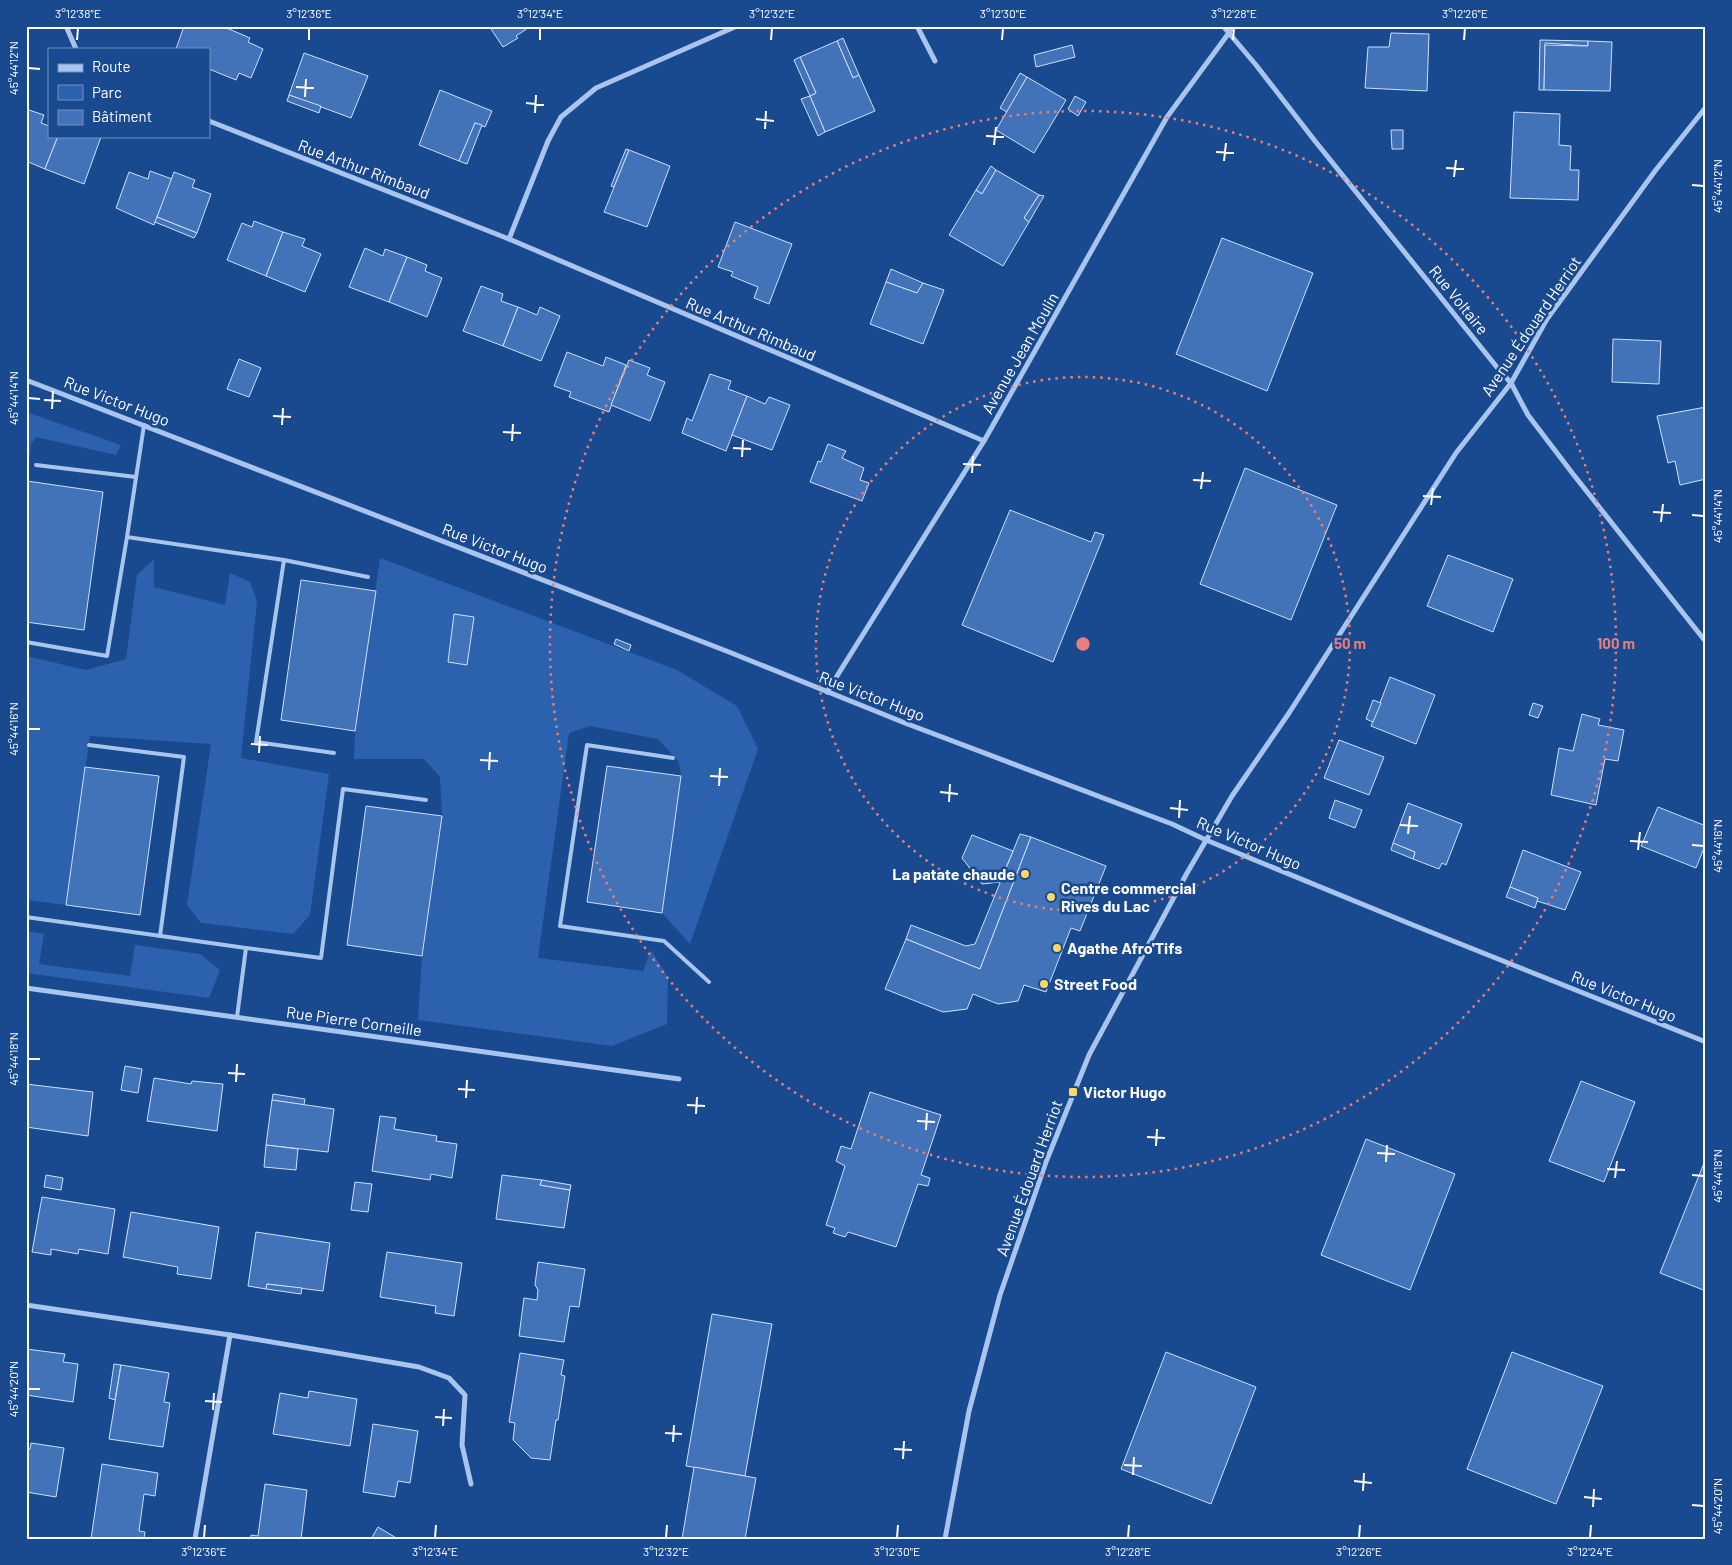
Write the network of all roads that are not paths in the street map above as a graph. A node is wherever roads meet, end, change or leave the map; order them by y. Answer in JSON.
{"nodes":[{"id":1,"x":66,"y":26,"type":"edge"},
{"id":2,"x":737,"y":26,"type":"edge"},
{"id":3,"x":917,"y":26,"type":"edge"},
{"id":4,"x":1223,"y":26,"type":"edge"},
{"id":5,"x":1234,"y":26,"type":"edge"},
{"id":6,"x":1229,"y":35,"type":"junction"},
{"id":7,"x":76,"y":48,"type":"edge"},
{"id":8,"x":935,"y":61,"type":"dead end"},
{"id":9,"x":1706,"y":107,"type":"edge"},
{"id":10,"x":210,"y":122,"type":"edge"},
{"id":11,"x":509,"y":239,"type":"junction"},
{"id":12,"x":26,"y":380,"type":"edge"},
{"id":13,"x":1511,"y":383,"type":"junction"},
{"id":14,"x":144,"y":425,"type":"junction"},
{"id":15,"x":984,"y":442,"type":"junction"},
{"id":16,"x":36,"y":466,"type":"dead end"},
{"id":17,"x":136,"y":477,"type":"junction"},
{"id":18,"x":127,"y":537,"type":"junction"},
{"id":19,"x":284,"y":560,"type":"junction"},
{"id":20,"x":368,"y":577,"type":"dead end"},
{"id":21,"x":26,"y":642,"type":"edge"},
{"id":22,"x":1706,"y":642,"type":"edge"},
{"id":23,"x":827,"y":692,"type":"junction"},
{"id":24,"x":89,"y":745,"type":"dead end"},
{"id":25,"x":334,"y":753,"type":"dead end"},
{"id":26,"x":673,"y":758,"type":"dead end"},
{"id":27,"x":426,"y":800,"type":"dead end"},
{"id":28,"x":1206,"y":840,"type":"junction"},
{"id":29,"x":26,"y":918,"type":"edge"},
{"id":30,"x":160,"y":936,"type":"junction"},
{"id":31,"x":246,"y":948,"type":"junction"},
{"id":32,"x":708,"y":982,"type":"dead end"},
{"id":33,"x":26,"y":988,"type":"edge"},
{"id":34,"x":237,"y":1017,"type":"junction"},
{"id":35,"x":1706,"y":1042,"type":"edge"},
{"id":36,"x":679,"y":1079,"type":"dead end"},
{"id":37,"x":26,"y":1305,"type":"edge"},
{"id":38,"x":230,"y":1335,"type":"junction"},
{"id":39,"x":471,"y":1484,"type":"dead end"},
{"id":40,"x":195,"y":1539,"type":"edge"},
{"id":41,"x":945,"y":1539,"type":"edge"}],
"edges":[{"from":1,"to":7,"type":"street"},
{"from":2,"to":11,"type":"street"},
{"from":3,"to":8,"type":"street"},
{"from":4,"to":6,"type":"street","name":"Rue Voltaire"},
{"from":5,"to":6,"type":"street","name":"Avenue Jean Moulin"},
{"from":6,"to":13,"type":"street","name":"Rue Voltaire"},
{"from":6,"to":15,"type":"street","name":"Avenue Jean Moulin"},
{"from":9,"to":13,"type":"street","name":"Avenue Édouard Herriot"},
{"from":10,"to":11,"type":"street","name":"Rue Arthur Rimbaud"},
{"from":11,"to":15,"type":"street","name":"Rue Arthur Rimbaud"},
{"from":12,"to":14,"type":"street","name":"Rue Victor Hugo"},
{"from":13,"to":22,"type":"street","name":"Rue Voltaire"},
{"from":13,"to":28,"type":"street","name":"Avenue Édouard Herriot"},
{"from":14,"to":17,"type":"lane"},
{"from":14,"to":23,"type":"street","name":"Rue Victor Hugo"},
{"from":15,"to":23,"type":"street","name":"Avenue Jean Moulin"},
{"from":16,"to":17,"type":"lane"},
{"from":17,"to":18,"type":"lane"},
{"from":18,"to":19,"type":"lane"},
{"from":18,"to":21,"type":"lane"},
{"from":19,"to":20,"type":"lane"},
{"from":19,"to":25,"type":"lane"},
{"from":23,"to":28,"type":"street","name":"Rue Victor Hugo"},
{"from":24,"to":30,"type":"lane"},
{"from":26,"to":32,"type":"lane"},
{"from":27,"to":31,"type":"lane"},
{"from":28,"to":35,"type":"street","name":"Rue Victor Hugo"},
{"from":28,"to":41,"type":"street","name":"Avenue Édouard Herriot"},
{"from":29,"to":30,"type":"lane"},
{"from":30,"to":31,"type":"lane"},
{"from":31,"to":34,"type":"lane"},
{"from":33,"to":34,"type":"street","name":"Rue Pierre Corneille"},
{"from":34,"to":36,"type":"street","name":"Rue Pierre Corneille"},
{"from":37,"to":38,"type":"street"},
{"from":38,"to":39,"type":"street"},
{"from":38,"to":40,"type":"street"}]}
